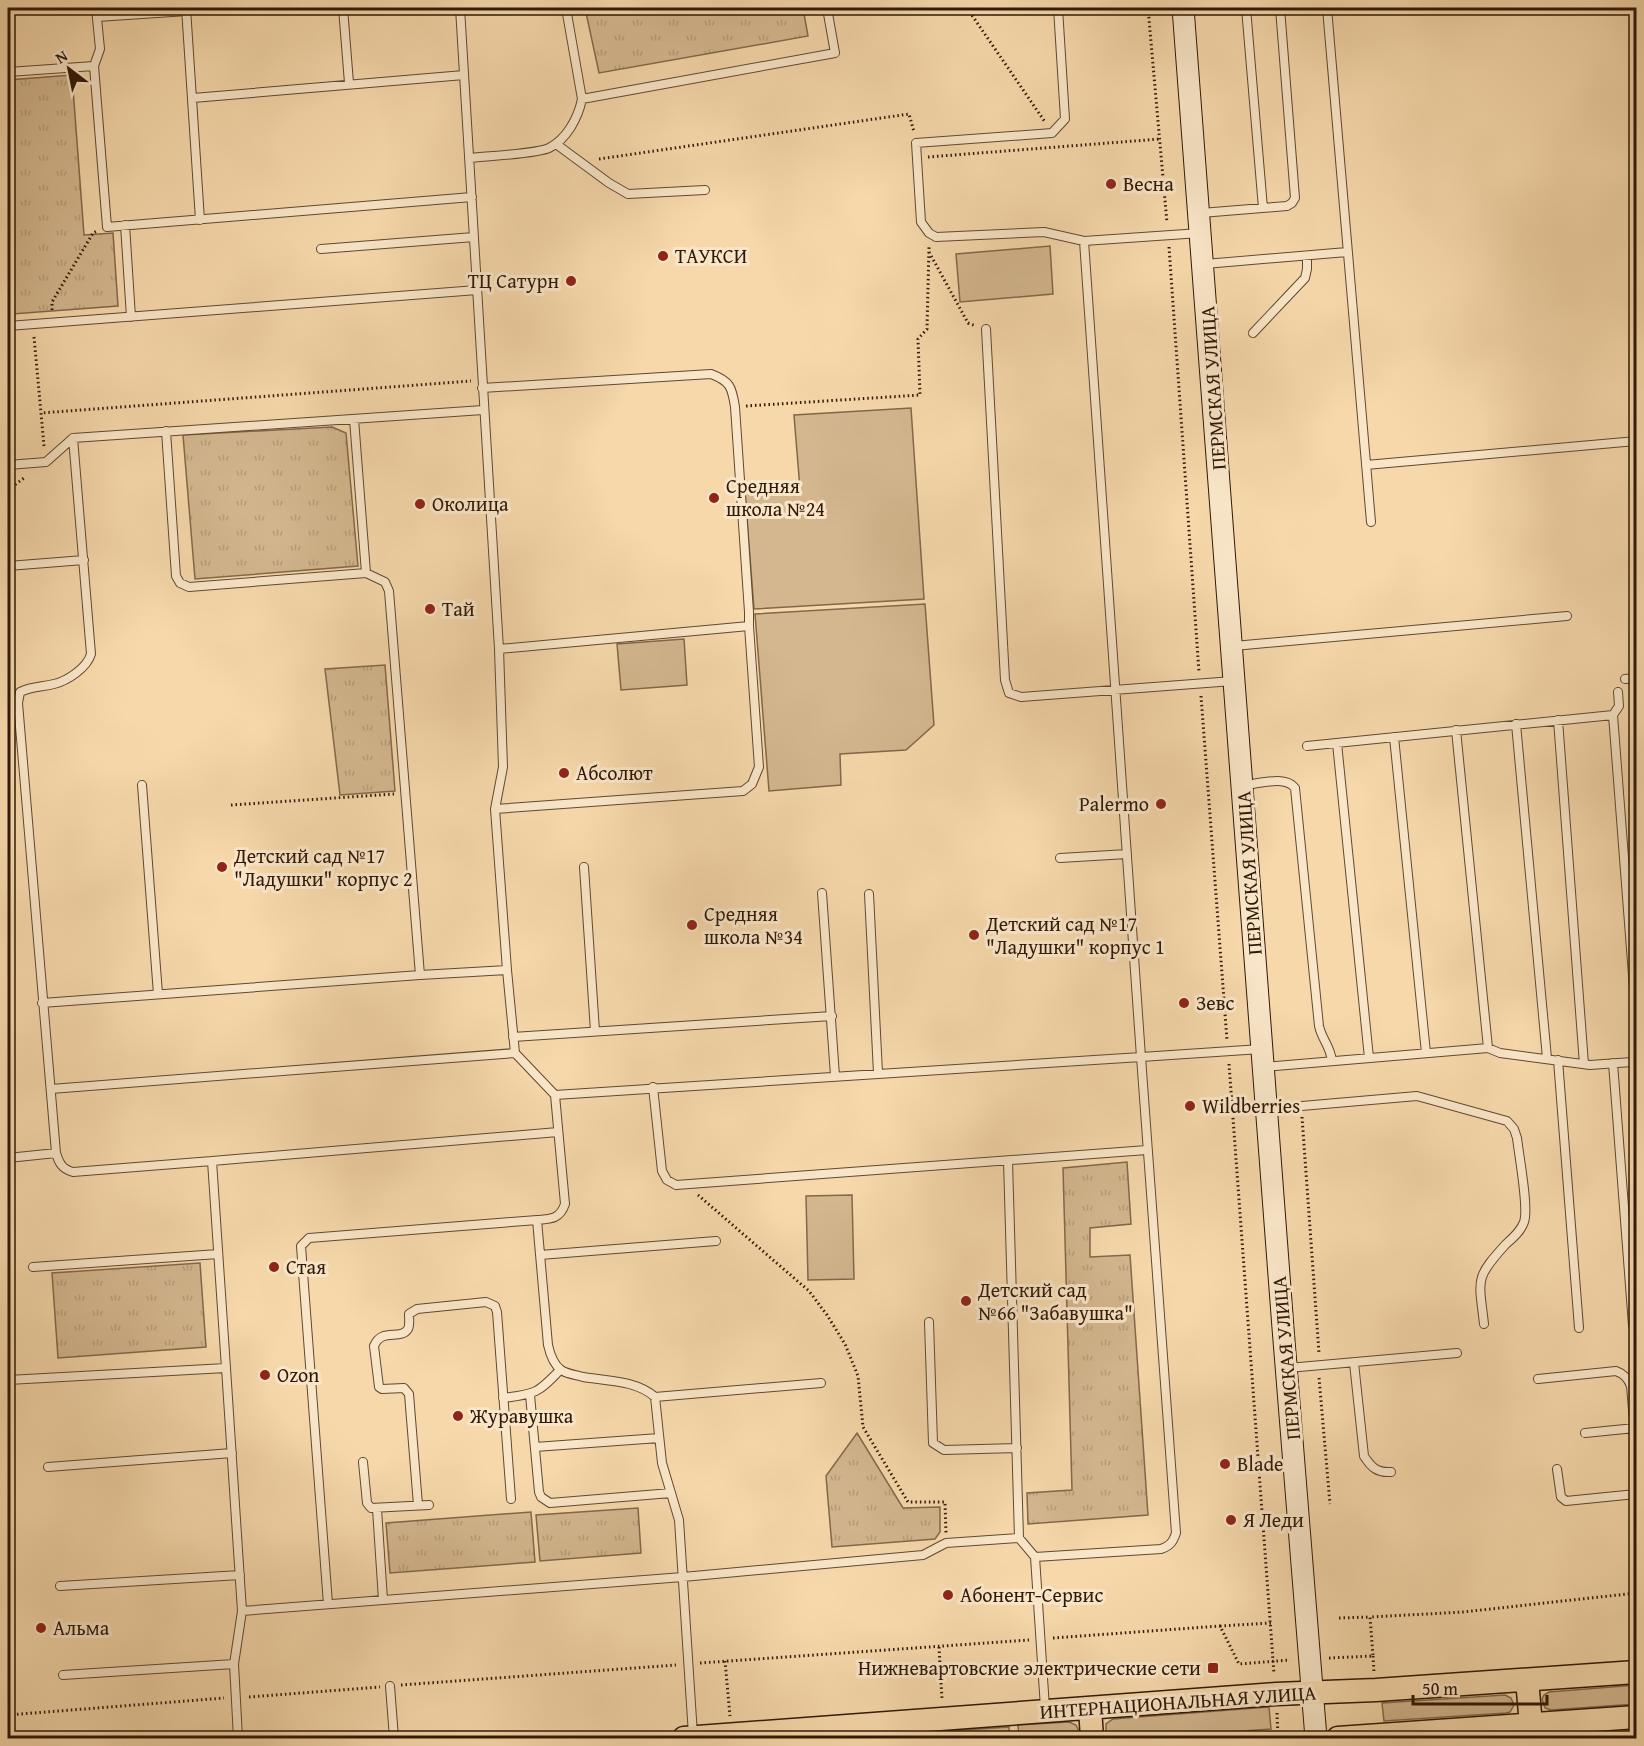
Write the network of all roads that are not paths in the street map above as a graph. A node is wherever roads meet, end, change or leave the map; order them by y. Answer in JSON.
{"nodes":[{"id":1,"x":96,"y":8,"type":"edge"},
{"id":2,"x":343,"y":8,"type":"edge"},
{"id":3,"x":460,"y":8,"type":"edge"},
{"id":4,"x":566,"y":8,"type":"edge"},
{"id":5,"x":827,"y":8,"type":"edge"},
{"id":6,"x":1058,"y":8,"type":"edge"},
{"id":7,"x":1183,"y":8,"type":"edge"},
{"id":8,"x":1246,"y":8,"type":"edge"},
{"id":9,"x":1280,"y":8,"type":"edge"},
{"id":10,"x":1327,"y":8,"type":"edge"},
{"id":11,"x":186,"y":9,"type":"edge"},
{"id":12,"x":97,"y":17,"type":"junction"},
{"id":13,"x":94,"y":66,"type":"junction"},
{"id":14,"x":8,"y":72,"type":"edge"},
{"id":15,"x":464,"y":75,"type":"junction"},
{"id":16,"x":349,"y":84,"type":"junction"},
{"id":17,"x":193,"y":98,"type":"junction"},
{"id":18,"x":582,"y":99,"type":"junction"},
{"id":19,"x":556,"y":144,"type":"junction"},
{"id":20,"x":470,"y":158,"type":"junction"},
{"id":21,"x":705,"y":190,"type":"dead end"},
{"id":22,"x":472,"y":197,"type":"junction"},
{"id":23,"x":1263,"y":208,"type":"junction"},
{"id":24,"x":200,"y":220,"type":"junction"},
{"id":25,"x":1201,"y":223,"type":"junction"},
{"id":26,"x":125,"y":225,"type":"junction"},
{"id":27,"x":474,"y":237,"type":"junction"},
{"id":28,"x":1084,"y":241,"type":"junction"},
{"id":29,"x":321,"y":249,"type":"dead end"},
{"id":30,"x":1347,"y":252,"type":"junction"},
{"id":31,"x":1306,"y":256,"type":"junction"},
{"id":32,"x":1204,"y":264,"type":"junction"},
{"id":33,"x":477,"y":290,"type":"junction"},
{"id":34,"x":131,"y":317,"type":"junction"},
{"id":35,"x":8,"y":326,"type":"edge"},
{"id":36,"x":986,"y":329,"type":"road end"},
{"id":37,"x":1253,"y":333,"type":"dead end"},
{"id":38,"x":482,"y":385,"type":"junction"},
{"id":39,"x":483,"y":410,"type":"junction"},
{"id":40,"x":354,"y":419,"type":"junction"},
{"id":41,"x":166,"y":431,"type":"junction"},
{"id":42,"x":73,"y":438,"type":"junction"},
{"id":43,"x":1636,"y":441,"type":"edge"},
{"id":44,"x":8,"y":465,"type":"edge"},
{"id":45,"x":1366,"y":465,"type":"junction"},
{"id":46,"x":1371,"y":522,"type":"dead end"},
{"id":47,"x":84,"y":560,"type":"junction"},
{"id":48,"x":8,"y":566,"type":"edge"},
{"id":49,"x":366,"y":573,"type":"junction"},
{"id":50,"x":1567,"y":616,"type":"dead end"},
{"id":51,"x":749,"y":626,"type":"junction"},
{"id":52,"x":1232,"y":646,"type":"junction"},
{"id":53,"x":499,"y":649,"type":"junction"},
{"id":54,"x":1636,"y":678,"type":"edge"},
{"id":55,"x":1625,"y":679,"type":"dead end"},
{"id":56,"x":1235,"y":681,"type":"junction"},
{"id":57,"x":1116,"y":690,"type":"junction"},
{"id":58,"x":1618,"y":692,"type":"dead end"},
{"id":59,"x":1613,"y":715,"type":"junction"},
{"id":60,"x":1558,"y":720,"type":"junction"},
{"id":61,"x":1516,"y":724,"type":"junction"},
{"id":62,"x":1456,"y":730,"type":"junction"},
{"id":63,"x":1394,"y":736,"type":"junction"},
{"id":64,"x":1337,"y":743,"type":"junction"},
{"id":65,"x":1308,"y":746,"type":"dead end"},
{"id":66,"x":142,"y":785,"type":"dead end"},
{"id":67,"x":1243,"y":785,"type":"junction"},
{"id":68,"x":495,"y":809,"type":"junction"},
{"id":69,"x":1127,"y":854,"type":"junction"},
{"id":70,"x":1060,"y":858,"type":"dead end"},
{"id":71,"x":584,"y":867,"type":"dead end"},
{"id":72,"x":822,"y":893,"type":"dead end"},
{"id":73,"x":868,"y":894,"type":"dead end"},
{"id":74,"x":507,"y":970,"type":"junction"},
{"id":75,"x":420,"y":975,"type":"junction"},
{"id":76,"x":158,"y":994,"type":"junction"},
{"id":77,"x":42,"y":1003,"type":"junction"},
{"id":78,"x":1636,"y":1014,"type":"edge"},
{"id":79,"x":832,"y":1016,"type":"junction"},
{"id":80,"x":595,"y":1031,"type":"junction"},
{"id":81,"x":513,"y":1037,"type":"junction"},
{"id":82,"x":1488,"y":1048,"type":"junction"},
{"id":83,"x":515,"y":1053,"type":"junction"},
{"id":84,"x":1426,"y":1053,"type":"junction"},
{"id":85,"x":1140,"y":1057,"type":"junction"},
{"id":86,"x":1263,"y":1058,"type":"junction"},
{"id":87,"x":1369,"y":1058,"type":"junction"},
{"id":88,"x":1547,"y":1058,"type":"junction"},
{"id":89,"x":1558,"y":1060,"type":"junction"},
{"id":90,"x":1636,"y":1060,"type":"edge"},
{"id":91,"x":1332,"y":1061,"type":"junction"},
{"id":92,"x":1613,"y":1063,"type":"junction"},
{"id":93,"x":1584,"y":1064,"type":"junction"},
{"id":94,"x":878,"y":1073,"type":"junction"},
{"id":95,"x":835,"y":1076,"type":"junction"},
{"id":96,"x":653,"y":1087,"type":"junction"},
{"id":97,"x":51,"y":1089,"type":"junction"},
{"id":98,"x":555,"y":1095,"type":"junction"},
{"id":99,"x":1267,"y":1109,"type":"junction"},
{"id":100,"x":558,"y":1132,"type":"junction"},
{"id":101,"x":1147,"y":1150,"type":"junction"},
{"id":102,"x":56,"y":1153,"type":"junction"},
{"id":103,"x":8,"y":1158,"type":"edge"},
{"id":104,"x":212,"y":1161,"type":"junction"},
{"id":105,"x":1008,"y":1161,"type":"junction"},
{"id":106,"x":537,"y":1220,"type":"junction"},
{"id":107,"x":716,"y":1241,"type":"dead end"},
{"id":108,"x":218,"y":1254,"type":"junction"},
{"id":109,"x":540,"y":1255,"type":"junction"},
{"id":110,"x":33,"y":1267,"type":"dead end"},
{"id":111,"x":928,"y":1322,"type":"dead end"},
{"id":112,"x":1484,"y":1324,"type":"dead end"},
{"id":113,"x":1633,"y":1325,"type":"dead end"},
{"id":114,"x":1580,"y":1328,"type":"dead end"},
{"id":115,"x":1457,"y":1353,"type":"dead end"},
{"id":116,"x":1354,"y":1363,"type":"junction"},
{"id":117,"x":226,"y":1368,"type":"junction"},
{"id":118,"x":1286,"y":1369,"type":"junction"},
{"id":119,"x":560,"y":1370,"type":"junction"},
{"id":120,"x":1538,"y":1379,"type":"dead end"},
{"id":121,"x":8,"y":1380,"type":"edge"},
{"id":122,"x":821,"y":1383,"type":"dead end"},
{"id":123,"x":530,"y":1395,"type":"junction"},
{"id":124,"x":654,"y":1397,"type":"junction"},
{"id":125,"x":503,"y":1398,"type":"junction"},
{"id":126,"x":1635,"y":1428,"type":"junction"},
{"id":127,"x":1585,"y":1433,"type":"dead end"},
{"id":128,"x":659,"y":1438,"type":"junction"},
{"id":129,"x":1636,"y":1444,"type":"edge"},
{"id":130,"x":535,"y":1447,"type":"junction"},
{"id":131,"x":1017,"y":1448,"type":"junction"},
{"id":132,"x":232,"y":1453,"type":"junction"},
{"id":133,"x":363,"y":1462,"type":"dead end"},
{"id":134,"x":48,"y":1467,"type":"dead end"},
{"id":135,"x":1557,"y":1469,"type":"dead end"},
{"id":136,"x":1391,"y":1472,"type":"dead end"},
{"id":137,"x":671,"y":1493,"type":"junction"},
{"id":138,"x":1636,"y":1494,"type":"edge"},
{"id":139,"x":511,"y":1499,"type":"dead end"},
{"id":140,"x":418,"y":1505,"type":"junction"},
{"id":141,"x":429,"y":1505,"type":"dead end"},
{"id":142,"x":377,"y":1509,"type":"junction"},
{"id":143,"x":1019,"y":1538,"type":"junction"},
{"id":144,"x":1035,"y":1557,"type":"junction"},
{"id":145,"x":240,"y":1575,"type":"junction"},
{"id":146,"x":683,"y":1577,"type":"junction"},
{"id":147,"x":60,"y":1586,"type":"dead end"},
{"id":148,"x":383,"y":1600,"type":"junction"},
{"id":149,"x":328,"y":1604,"type":"junction"},
{"id":150,"x":242,"y":1611,"type":"junction"},
{"id":151,"x":234,"y":1664,"type":"junction"},
{"id":152,"x":1636,"y":1672,"type":"edge"},
{"id":153,"x":63,"y":1675,"type":"dead end"},
{"id":154,"x":1527,"y":1680,"type":"junction"},
{"id":155,"x":390,"y":1686,"type":"road end"},
{"id":156,"x":1313,"y":1692,"type":"junction"},
{"id":157,"x":1090,"y":1708,"type":"junction"},
{"id":158,"x":1045,"y":1712,"type":"junction"},
{"id":159,"x":1636,"y":1717,"type":"edge"},
{"id":160,"x":1537,"y":1727,"type":"junction"},
{"id":161,"x":238,"y":1738,"type":"edge"},
{"id":162,"x":394,"y":1738,"type":"edge"},
{"id":163,"x":684,"y":1738,"type":"edge"},
{"id":164,"x":693,"y":1738,"type":"edge"},
{"id":165,"x":1092,"y":1738,"type":"edge"},
{"id":166,"x":1316,"y":1738,"type":"edge"},
{"id":167,"x":1338,"y":1738,"type":"edge"}],
"edges":[{"from":1,"to":12,"type":"lane"},
{"from":2,"to":16,"type":"lane"},
{"from":3,"to":15,"type":"lane"},
{"from":4,"to":18,"type":"lane"},
{"from":5,"to":18,"type":"lane"},
{"from":6,"to":28,"type":"lane"},
{"from":7,"to":25,"type":"street","name":"ПЕРМСКАЯ УЛИЦА"},
{"from":8,"to":23,"type":"lane"},
{"from":9,"to":23,"type":"lane"},
{"from":10,"to":30,"type":"lane"},
{"from":11,"to":12,"type":"lane"},
{"from":11,"to":17,"type":"lane"},
{"from":12,"to":13,"type":"lane"},
{"from":13,"to":14,"type":"lane"},
{"from":13,"to":26,"type":"lane"},
{"from":15,"to":16,"type":"lane"},
{"from":15,"to":20,"type":"lane"},
{"from":16,"to":17,"type":"lane"},
{"from":17,"to":24,"type":"lane"},
{"from":18,"to":19,"type":"lane"},
{"from":19,"to":20,"type":"lane"},
{"from":19,"to":21,"type":"lane"},
{"from":20,"to":22,"type":"lane"},
{"from":22,"to":24,"type":"lane"},
{"from":22,"to":27,"type":"lane"},
{"from":23,"to":25,"type":"lane"},
{"from":24,"to":26,"type":"lane"},
{"from":25,"to":28,"type":"lane"},
{"from":25,"to":32,"type":"street","name":"ПЕРМСКАЯ УЛИЦА"},
{"from":26,"to":34,"type":"lane"},
{"from":27,"to":29,"type":"lane"},
{"from":27,"to":33,"type":"lane"},
{"from":28,"to":57,"type":"lane"},
{"from":30,"to":31,"type":"lane"},
{"from":30,"to":45,"type":"lane"},
{"from":31,"to":32,"type":"lane"},
{"from":31,"to":37,"type":"lane"},
{"from":32,"to":52,"type":"street","name":"ПЕРМСКАЯ УЛИЦА"},
{"from":33,"to":34,"type":"lane"},
{"from":33,"to":38,"type":"lane"},
{"from":34,"to":35,"type":"lane"},
{"from":36,"to":57,"type":"lane"},
{"from":38,"to":39,"type":"lane"},
{"from":38,"to":51,"type":"lane"},
{"from":39,"to":40,"type":"lane"},
{"from":39,"to":53,"type":"lane"},
{"from":40,"to":41,"type":"lane"},
{"from":40,"to":49,"type":"lane"},
{"from":41,"to":42,"type":"lane"},
{"from":41,"to":49,"type":"lane"},
{"from":42,"to":44,"type":"lane"},
{"from":42,"to":47,"type":"lane"},
{"from":43,"to":45,"type":"lane"},
{"from":45,"to":46,"type":"lane"},
{"from":47,"to":48,"type":"lane"},
{"from":47,"to":77,"type":"lane"},
{"from":49,"to":75,"type":"lane"},
{"from":50,"to":52,"type":"lane"},
{"from":51,"to":53,"type":"lane"},
{"from":51,"to":68,"type":"lane"},
{"from":52,"to":56,"type":"street","name":"ПЕРМСКАЯ УЛИЦА"},
{"from":53,"to":68,"type":"lane"},
{"from":54,"to":55,"type":"lane"},
{"from":56,"to":57,"type":"lane"},
{"from":56,"to":67,"type":"street","name":"ПЕРМСКАЯ УЛИЦА"},
{"from":57,"to":69,"type":"lane"},
{"from":58,"to":59,"type":"lane"},
{"from":59,"to":60,"type":"lane"},
{"from":59,"to":78,"type":"lane"},
{"from":60,"to":61,"type":"lane"},
{"from":60,"to":93,"type":"lane"},
{"from":61,"to":62,"type":"lane"},
{"from":61,"to":88,"type":"lane"},
{"from":62,"to":63,"type":"lane"},
{"from":62,"to":82,"type":"lane"},
{"from":63,"to":64,"type":"lane"},
{"from":63,"to":84,"type":"lane"},
{"from":64,"to":65,"type":"lane"},
{"from":64,"to":87,"type":"lane"},
{"from":66,"to":76,"type":"lane"},
{"from":67,"to":86,"type":"street","name":"ПЕРМСКАЯ УЛИЦА"},
{"from":67,"to":91,"type":"lane"},
{"from":68,"to":74,"type":"lane"},
{"from":69,"to":70,"type":"lane"},
{"from":69,"to":85,"type":"lane"},
{"from":71,"to":80,"type":"lane"},
{"from":72,"to":79,"type":"lane"},
{"from":73,"to":94,"type":"lane"},
{"from":74,"to":75,"type":"lane"},
{"from":74,"to":81,"type":"lane"},
{"from":75,"to":76,"type":"lane"},
{"from":76,"to":77,"type":"lane"},
{"from":77,"to":97,"type":"lane"},
{"from":79,"to":80,"type":"lane"},
{"from":79,"to":95,"type":"lane"},
{"from":80,"to":81,"type":"lane"},
{"from":81,"to":83,"type":"lane"},
{"from":82,"to":84,"type":"lane"},
{"from":82,"to":88,"type":"lane"},
{"from":83,"to":97,"type":"lane"},
{"from":83,"to":98,"type":"lane"},
{"from":84,"to":87,"type":"lane"},
{"from":85,"to":86,"type":"lane"},
{"from":85,"to":94,"type":"lane"},
{"from":85,"to":101,"type":"lane"},
{"from":86,"to":91,"type":"lane"},
{"from":86,"to":99,"type":"street","name":"ПЕРМСКАЯ УЛИЦА"},
{"from":87,"to":91,"type":"lane"},
{"from":88,"to":89,"type":"lane"},
{"from":89,"to":93,"type":"lane"},
{"from":89,"to":114,"type":"lane"},
{"from":90,"to":92,"type":"lane"},
{"from":92,"to":93,"type":"lane"},
{"from":92,"to":113,"type":"lane"},
{"from":94,"to":95,"type":"lane"},
{"from":95,"to":96,"type":"lane"},
{"from":96,"to":98,"type":"lane"},
{"from":96,"to":105,"type":"lane"},
{"from":97,"to":102,"type":"lane"},
{"from":98,"to":100,"type":"lane"},
{"from":99,"to":112,"type":"lane"},
{"from":99,"to":118,"type":"street","name":"ПЕРМСКАЯ УЛИЦА"},
{"from":100,"to":104,"type":"lane"},
{"from":100,"to":106,"type":"lane"},
{"from":101,"to":105,"type":"lane"},
{"from":101,"to":144,"type":"lane"},
{"from":102,"to":103,"type":"lane"},
{"from":102,"to":104,"type":"lane"},
{"from":104,"to":108,"type":"lane"},
{"from":105,"to":131,"type":"lane"},
{"from":106,"to":109,"type":"lane"},
{"from":106,"to":149,"type":"lane"},
{"from":107,"to":109,"type":"lane"},
{"from":108,"to":110,"type":"lane"},
{"from":108,"to":117,"type":"lane"},
{"from":109,"to":119,"type":"lane"},
{"from":111,"to":131,"type":"lane"},
{"from":115,"to":116,"type":"lane"},
{"from":116,"to":118,"type":"lane"},
{"from":116,"to":136,"type":"lane"},
{"from":117,"to":121,"type":"lane"},
{"from":117,"to":132,"type":"lane"},
{"from":118,"to":156,"type":"street","name":"ПЕРМСКАЯ УЛИЦА"},
{"from":119,"to":123,"type":"lane"},
{"from":119,"to":124,"type":"lane"},
{"from":120,"to":126,"type":"lane"},
{"from":122,"to":124,"type":"lane"},
{"from":123,"to":125,"type":"lane"},
{"from":123,"to":130,"type":"lane"},
{"from":124,"to":128,"type":"lane"},
{"from":125,"to":139,"type":"lane"},
{"from":125,"to":140,"type":"lane"},
{"from":126,"to":127,"type":"lane"},
{"from":126,"to":129,"type":"lane"},
{"from":128,"to":130,"type":"lane"},
{"from":128,"to":137,"type":"lane"},
{"from":130,"to":137,"type":"lane"},
{"from":131,"to":143,"type":"lane"},
{"from":132,"to":134,"type":"lane"},
{"from":132,"to":145,"type":"lane"},
{"from":133,"to":142,"type":"lane"},
{"from":135,"to":138,"type":"lane"},
{"from":137,"to":146,"type":"lane"},
{"from":140,"to":141,"type":"lane"},
{"from":140,"to":142,"type":"lane"},
{"from":142,"to":148,"type":"lane"},
{"from":143,"to":144,"type":"lane"},
{"from":143,"to":146,"type":"lane"},
{"from":144,"to":158,"type":"lane"},
{"from":145,"to":147,"type":"lane"},
{"from":145,"to":150,"type":"lane"},
{"from":146,"to":148,"type":"lane"},
{"from":146,"to":164,"type":"lane"},
{"from":148,"to":149,"type":"lane"},
{"from":149,"to":150,"type":"lane"},
{"from":150,"to":151,"type":"lane"},
{"from":151,"to":153,"type":"lane"},
{"from":151,"to":161,"type":"lane"},
{"from":152,"to":154,"type":"main road","name":"ИНТЕРНАЦИОНАЛЬНАЯ УЛИЦА"},
{"from":154,"to":156,"type":"main road","name":"ИНТЕРНАЦИОНАЛЬНАЯ УЛИЦА"},
{"from":154,"to":160,"type":"main road"},
{"from":155,"to":162,"type":"lane"},
{"from":156,"to":157,"type":"main road","name":"ИНТЕРНАЦИОНАЛЬНАЯ УЛИЦА"},
{"from":156,"to":166,"type":"street","name":"ПЕРМСКАЯ УЛИЦА"},
{"from":157,"to":158,"type":"main road","name":"ИНТЕРНАЦИОНАЛЬНАЯ УЛИЦА"},
{"from":157,"to":165,"type":"main road"},
{"from":158,"to":164,"type":"main road","name":"ИНТЕРНАЦИОНАЛЬНАЯ УЛИЦА"},
{"from":159,"to":160,"type":"main road"},
{"from":160,"to":167,"type":"main road"},
{"from":163,"to":164,"type":"main road","name":"ИНТЕРНАЦИОНАЛЬНАЯ УЛИЦА"}]}
